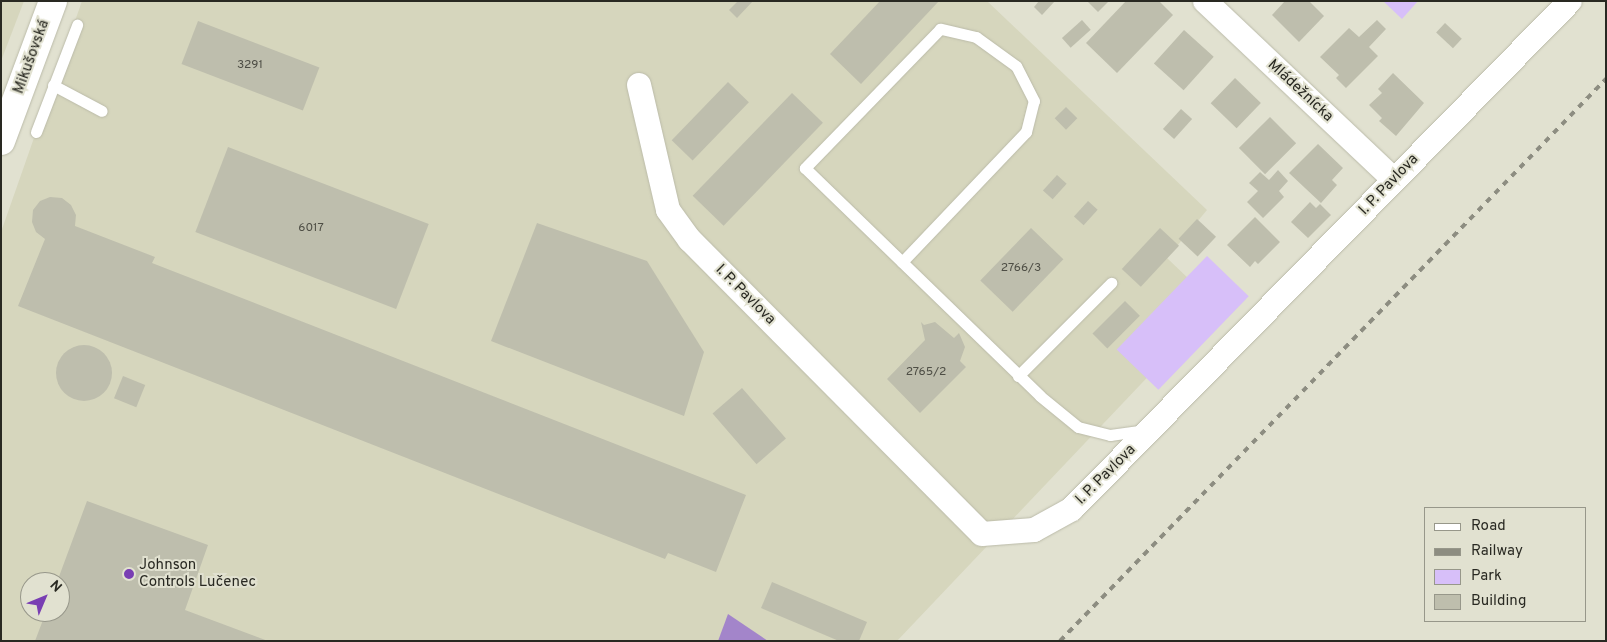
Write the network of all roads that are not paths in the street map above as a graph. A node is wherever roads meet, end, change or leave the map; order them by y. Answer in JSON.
{"nodes":[{"id":1,"x":52,"y":1,"type":"edge"},
{"id":2,"x":1205,"y":1,"type":"edge"},
{"id":3,"x":1570,"y":1,"type":"edge"},
{"id":4,"x":77,"y":25,"type":"dead end"},
{"id":5,"x":639,"y":85,"type":"dead end"},
{"id":6,"x":54,"y":86,"type":"junction"},
{"id":7,"x":102,"y":111,"type":"dead end"},
{"id":8,"x":36,"y":132,"type":"dead end"},
{"id":9,"x":1,"y":141,"type":"edge"},
{"id":10,"x":1394,"y":180,"type":"junction"},
{"id":11,"x":902,"y":262,"type":"junction"},
{"id":12,"x":1111,"y":283,"type":"dead end"},
{"id":13,"x":1018,"y":376,"type":"junction"},
{"id":14,"x":1152,"y":429,"type":"junction"}],
"edges":[{"from":1,"to":9,"type":"street","name":"Mikušovská"},
{"from":2,"to":10,"type":"street","name":"Mládežnícka"},
{"from":3,"to":10,"type":"street","name":"I. P. Pavlova"},
{"from":4,"to":6,"type":"lane"},
{"from":5,"to":14,"type":"street","name":"I. P. Pavlova"},
{"from":6,"to":7,"type":"lane"},
{"from":6,"to":8,"type":"lane"},
{"from":10,"to":14,"type":"street","name":"I. P. Pavlova"},
{"from":11,"to":11,"type":"lane"},
{"from":11,"to":13,"type":"lane"},
{"from":12,"to":13,"type":"lane"},
{"from":13,"to":14,"type":"lane"}]}
